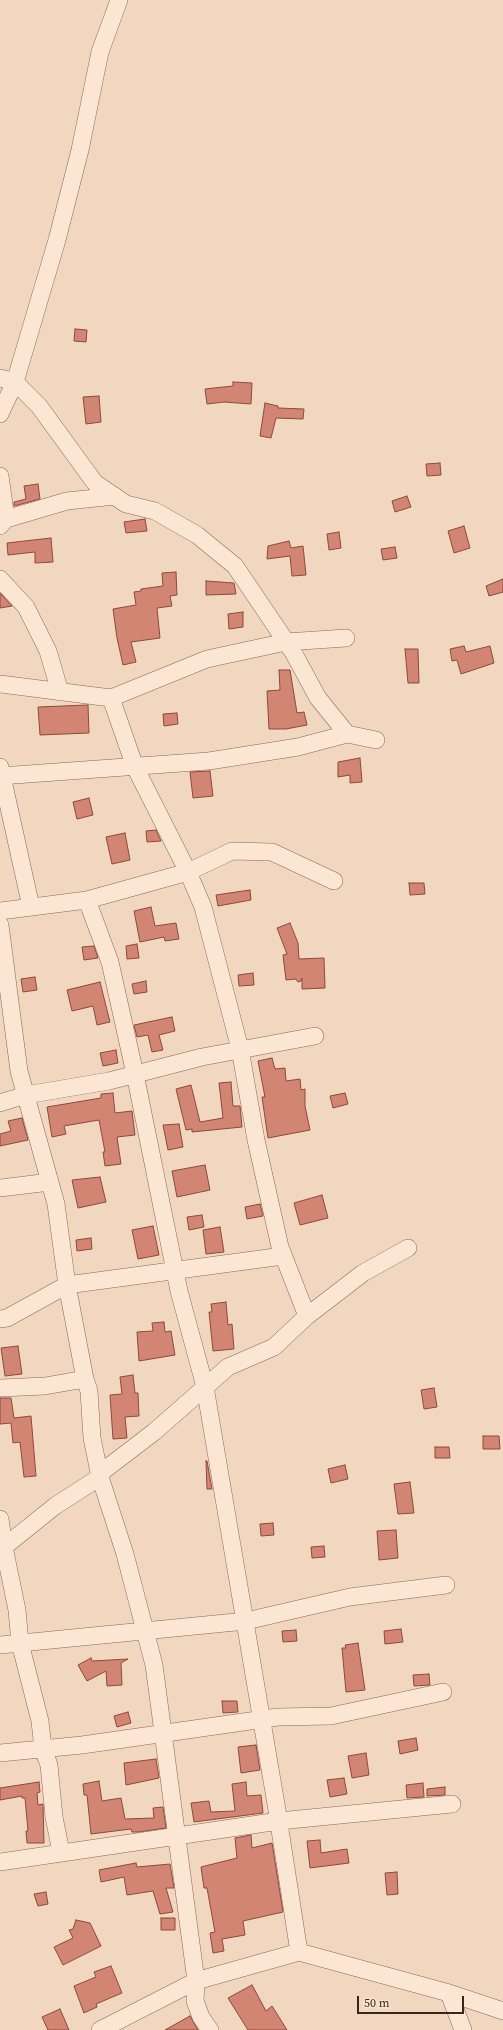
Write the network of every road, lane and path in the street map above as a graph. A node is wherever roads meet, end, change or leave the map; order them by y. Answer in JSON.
{"nodes":[{"id":1,"x":118,"y":0,"type":"edge"},
{"id":2,"x":5,"y":381,"type":"edge"},
{"id":3,"x":0,"y":414,"type":"edge"},
{"id":4,"x":0,"y":476,"type":"edge"},
{"id":5,"x":115,"y":496,"type":"junction"},
{"id":6,"x":3,"y":522,"type":"edge"},
{"id":7,"x":0,"y":579,"type":"edge"},
{"id":8,"x":346,"y":638,"type":"dead end"},
{"id":9,"x":286,"y":642,"type":"junction"},
{"id":10,"x":0,"y":684,"type":"edge"},
{"id":11,"x":60,"y":692,"type":"junction"},
{"id":12,"x":111,"y":698,"type":"junction"},
{"id":13,"x":346,"y":734,"type":"junction"},
{"id":14,"x":376,"y":740,"type":"dead end"},
{"id":15,"x":134,"y":767,"type":"junction"},
{"id":16,"x":1,"y":772,"type":"edge"},
{"id":17,"x":188,"y":872,"type":"junction"},
{"id":18,"x":334,"y":881,"type":"dead end"},
{"id":19,"x":87,"y":900,"type":"junction"},
{"id":20,"x":31,"y":907,"type":"junction"},
{"id":21,"x":0,"y":911,"type":"edge"},
{"id":22,"x":0,"y":925,"type":"edge"},
{"id":23,"x":315,"y":1036,"type":"dead end"},
{"id":24,"x":240,"y":1049,"type":"junction"},
{"id":25,"x":135,"y":1074,"type":"junction"},
{"id":26,"x":26,"y":1095,"type":"junction"},
{"id":27,"x":0,"y":1103,"type":"edge"},
{"id":28,"x":50,"y":1182,"type":"junction"},
{"id":29,"x":0,"y":1188,"type":"edge"},
{"id":30,"x":408,"y":1248,"type":"dead end"},
{"id":31,"x":283,"y":1256,"type":"junction"},
{"id":32,"x":174,"y":1270,"type":"junction"},
{"id":33,"x":67,"y":1285,"type":"junction"},
{"id":34,"x":307,"y":1316,"type":"junction"},
{"id":35,"x":0,"y":1319,"type":"edge"},
{"id":36,"x":85,"y":1379,"type":"junction"},
{"id":37,"x":205,"y":1387,"type":"junction"},
{"id":38,"x":0,"y":1388,"type":"edge"},
{"id":39,"x":100,"y":1478,"type":"junction"},
{"id":40,"x":0,"y":1519,"type":"edge"},
{"id":41,"x":2,"y":1547,"type":"edge"},
{"id":42,"x":446,"y":1585,"type":"dead end"},
{"id":43,"x":246,"y":1621,"type":"junction"},
{"id":44,"x":144,"y":1631,"type":"junction"},
{"id":45,"x":20,"y":1643,"type":"junction"},
{"id":46,"x":0,"y":1645,"type":"edge"},
{"id":47,"x":443,"y":1692,"type":"dead end"},
{"id":48,"x":262,"y":1720,"type":"junction"},
{"id":49,"x":163,"y":1734,"type":"junction"},
{"id":50,"x":43,"y":1749,"type":"junction"},
{"id":51,"x":0,"y":1753,"type":"edge"},
{"id":52,"x":452,"y":1804,"type":"dead end"},
{"id":53,"x":279,"y":1821,"type":"junction"},
{"id":54,"x":177,"y":1837,"type":"junction"},
{"id":55,"x":61,"y":1852,"type":"junction"},
{"id":56,"x":0,"y":1862,"type":"edge"},
{"id":57,"x":299,"y":1952,"type":"junction"},
{"id":58,"x":196,"y":1981,"type":"junction"},
{"id":59,"x":449,"y":1993,"type":"junction"},
{"id":60,"x":503,"y":2011,"type":"edge"},
{"id":61,"x":100,"y":2030,"type":"edge"},
{"id":62,"x":210,"y":2030,"type":"edge"},
{"id":63,"x":462,"y":2030,"type":"edge"}],
"edges":[{"from":1,"to":2,"type":"street"},
{"from":2,"to":3,"type":"street"},
{"from":2,"to":5,"type":"street"},
{"from":4,"to":6,"type":"street"},
{"from":5,"to":6,"type":"street"},
{"from":5,"to":9,"type":"street"},
{"from":7,"to":11,"type":"street"},
{"from":8,"to":9,"type":"street"},
{"from":9,"to":12,"type":"street"},
{"from":9,"to":13,"type":"street"},
{"from":10,"to":11,"type":"street"},
{"from":11,"to":12,"type":"street"},
{"from":12,"to":15,"type":"street"},
{"from":13,"to":14,"type":"street"},
{"from":13,"to":15,"type":"street"},
{"from":15,"to":16,"type":"street"},
{"from":15,"to":17,"type":"street"},
{"from":16,"to":20,"type":"street"},
{"from":17,"to":18,"type":"street"},
{"from":17,"to":19,"type":"street"},
{"from":17,"to":24,"type":"street"},
{"from":19,"to":20,"type":"street"},
{"from":19,"to":25,"type":"street"},
{"from":20,"to":21,"type":"street"},
{"from":22,"to":26,"type":"street"},
{"from":23,"to":24,"type":"street"},
{"from":24,"to":25,"type":"street"},
{"from":24,"to":31,"type":"street"},
{"from":25,"to":26,"type":"street"},
{"from":25,"to":32,"type":"street"},
{"from":26,"to":27,"type":"street"},
{"from":26,"to":28,"type":"street"},
{"from":28,"to":29,"type":"street"},
{"from":28,"to":33,"type":"street"},
{"from":30,"to":34,"type":"street"},
{"from":31,"to":32,"type":"street"},
{"from":31,"to":34,"type":"street"},
{"from":32,"to":33,"type":"street"},
{"from":32,"to":37,"type":"street"},
{"from":33,"to":35,"type":"street"},
{"from":33,"to":36,"type":"street"},
{"from":34,"to":37,"type":"street"},
{"from":36,"to":38,"type":"street"},
{"from":36,"to":39,"type":"street"},
{"from":37,"to":39,"type":"street"},
{"from":37,"to":43,"type":"street"},
{"from":39,"to":41,"type":"street"},
{"from":39,"to":44,"type":"street"},
{"from":40,"to":41,"type":"street"},
{"from":41,"to":45,"type":"street"},
{"from":42,"to":43,"type":"street"},
{"from":43,"to":44,"type":"street"},
{"from":43,"to":48,"type":"street"},
{"from":44,"to":45,"type":"street"},
{"from":44,"to":49,"type":"street"},
{"from":45,"to":46,"type":"street"},
{"from":45,"to":50,"type":"street"},
{"from":47,"to":48,"type":"street"},
{"from":48,"to":49,"type":"street"},
{"from":48,"to":53,"type":"street"},
{"from":49,"to":50,"type":"street"},
{"from":49,"to":54,"type":"street"},
{"from":50,"to":51,"type":"street"},
{"from":50,"to":55,"type":"street"},
{"from":52,"to":53,"type":"street"},
{"from":53,"to":54,"type":"street"},
{"from":53,"to":57,"type":"street"},
{"from":54,"to":55,"type":"street"},
{"from":54,"to":58,"type":"street"},
{"from":55,"to":56,"type":"street"},
{"from":57,"to":58,"type":"street"},
{"from":57,"to":59,"type":"street"},
{"from":58,"to":61,"type":"street"},
{"from":58,"to":62,"type":"street"},
{"from":59,"to":60,"type":"street"},
{"from":59,"to":63,"type":"street"}]}
